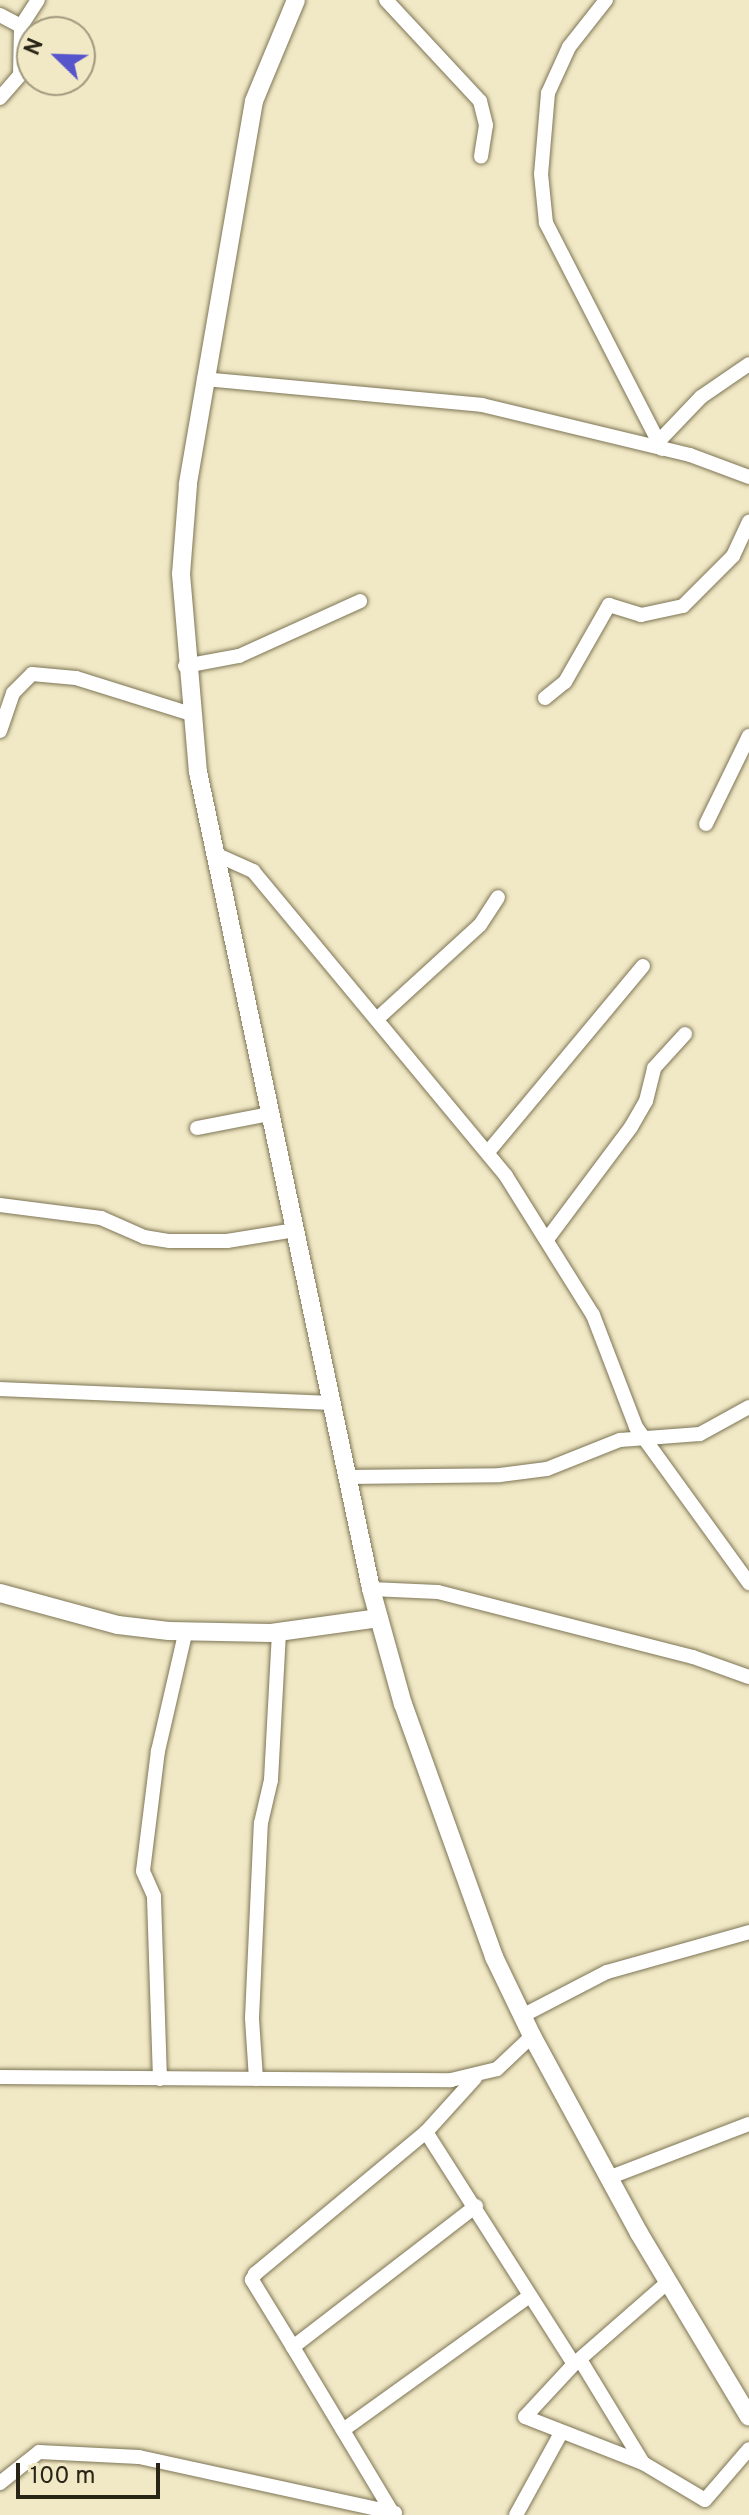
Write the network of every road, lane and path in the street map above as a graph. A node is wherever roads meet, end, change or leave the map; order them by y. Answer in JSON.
{"nodes":[{"id":1,"x":296,"y":0,"type":"edge"},
{"id":2,"x":386,"y":0,"type":"edge"},
{"id":3,"x":606,"y":0,"type":"edge"},
{"id":4,"x":16,"y":80,"type":"edge"},
{"id":5,"x":0,"y":98,"type":"edge"},
{"id":6,"x":481,"y":157,"type":"dead end"},
{"id":7,"x":749,"y":364,"type":"edge"},
{"id":8,"x":204,"y":379,"type":"junction"},
{"id":9,"x":660,"y":445,"type":"junction"},
{"id":10,"x":749,"y":477,"type":"edge"},
{"id":11,"x":749,"y":522,"type":"edge"},
{"id":12,"x":360,"y":601,"type":"dead end"},
{"id":13,"x":185,"y":666,"type":"junction"},
{"id":14,"x":545,"y":698,"type":"dead end"},
{"id":15,"x":191,"y":714,"type":"junction"},
{"id":16,"x":0,"y":731,"type":"edge"},
{"id":17,"x":749,"y":736,"type":"edge"},
{"id":18,"x":706,"y":824,"type":"dead end"},
{"id":19,"x":215,"y":854,"type":"junction"},
{"id":20,"x":498,"y":897,"type":"dead end"},
{"id":21,"x":643,"y":966,"type":"dead end"},
{"id":22,"x":377,"y":1019,"type":"junction"},
{"id":23,"x":685,"y":1034,"type":"dead end"},
{"id":24,"x":270,"y":1114,"type":"junction"},
{"id":25,"x":197,"y":1128,"type":"dead end"},
{"id":26,"x":488,"y":1152,"type":"junction"},
{"id":27,"x":0,"y":1205,"type":"edge"},
{"id":28,"x":295,"y":1230,"type":"junction"},
{"id":29,"x":548,"y":1238,"type":"junction"},
{"id":30,"x":0,"y":1389,"type":"edge"},
{"id":31,"x":331,"y":1403,"type":"junction"},
{"id":32,"x":749,"y":1407,"type":"edge"},
{"id":33,"x":643,"y":1437,"type":"junction"},
{"id":34,"x":347,"y":1477,"type":"junction"},
{"id":35,"x":749,"y":1583,"type":"edge"},
{"id":36,"x":371,"y":1589,"type":"junction"},
{"id":37,"x":0,"y":1593,"type":"edge"},
{"id":38,"x":379,"y":1618,"type":"junction"},
{"id":39,"x":186,"y":1630,"type":"junction"},
{"id":40,"x":279,"y":1632,"type":"junction"},
{"id":41,"x":749,"y":1677,"type":"edge"},
{"id":42,"x":749,"y":1932,"type":"edge"},
{"id":43,"x":522,"y":2016,"type":"junction"},
{"id":44,"x":532,"y":2036,"type":"junction"},
{"id":45,"x":0,"y":2077,"type":"edge"},
{"id":46,"x":475,"y":2078,"type":"junction"},
{"id":47,"x":160,"y":2079,"type":"junction"},
{"id":48,"x":256,"y":2079,"type":"junction"},
{"id":49,"x":749,"y":2124,"type":"edge"},
{"id":50,"x":426,"y":2132,"type":"junction"},
{"id":51,"x":608,"y":2178,"type":"junction"},
{"id":52,"x":476,"y":2206,"type":"junction"},
{"id":53,"x":668,"y":2282,"type":"junction"},
{"id":54,"x":528,"y":2297,"type":"junction"},
{"id":55,"x":293,"y":2347,"type":"junction"},
{"id":56,"x":577,"y":2362,"type":"junction"},
{"id":57,"x":749,"y":2417,"type":"edge"},
{"id":58,"x":343,"y":2430,"type":"junction"},
{"id":59,"x":561,"y":2433,"type":"junction"},
{"id":60,"x":749,"y":2449,"type":"edge"},
{"id":61,"x":643,"y":2463,"type":"junction"},
{"id":62,"x":0,"y":2483,"type":"edge"},
{"id":63,"x":396,"y":2513,"type":"edge"},
{"id":64,"x":516,"y":2515,"type":"edge"}],
"edges":[{"from":1,"to":8,"type":"main road"},
{"from":2,"to":6,"type":"street"},
{"from":3,"to":9,"type":"street"},
{"from":4,"to":5,"type":"street"},
{"from":7,"to":9,"type":"street"},
{"from":8,"to":9,"type":"street"},
{"from":8,"to":13,"type":"main road"},
{"from":9,"to":10,"type":"street"},
{"from":11,"to":14,"type":"street"},
{"from":12,"to":13,"type":"street"},
{"from":13,"to":15,"type":"main road"},
{"from":15,"to":16,"type":"street"},
{"from":15,"to":19,"type":"main road"},
{"from":17,"to":18,"type":"street"},
{"from":19,"to":22,"type":"street"},
{"from":19,"to":24,"type":"main road"},
{"from":20,"to":22,"type":"street"},
{"from":21,"to":26,"type":"street"},
{"from":22,"to":26,"type":"street"},
{"from":23,"to":29,"type":"street"},
{"from":24,"to":25,"type":"street"},
{"from":24,"to":28,"type":"main road"},
{"from":26,"to":29,"type":"street"},
{"from":27,"to":28,"type":"street"},
{"from":28,"to":31,"type":"main road"},
{"from":29,"to":33,"type":"street"},
{"from":30,"to":31,"type":"street"},
{"from":31,"to":34,"type":"main road"},
{"from":32,"to":33,"type":"street"},
{"from":33,"to":34,"type":"street"},
{"from":33,"to":35,"type":"street"},
{"from":34,"to":36,"type":"main road"},
{"from":36,"to":38,"type":"main road"},
{"from":36,"to":41,"type":"street"},
{"from":37,"to":39,"type":"main road"},
{"from":38,"to":40,"type":"main road"},
{"from":38,"to":43,"type":"main road"},
{"from":39,"to":40,"type":"main road"},
{"from":39,"to":47,"type":"street"},
{"from":40,"to":48,"type":"street"},
{"from":42,"to":43,"type":"street"},
{"from":43,"to":44,"type":"main road"},
{"from":44,"to":46,"type":"street"},
{"from":44,"to":51,"type":"main road"},
{"from":45,"to":47,"type":"street"},
{"from":46,"to":48,"type":"street"},
{"from":46,"to":50,"type":"street"},
{"from":47,"to":48,"type":"street"},
{"from":49,"to":51,"type":"street"},
{"from":50,"to":52,"type":"street"},
{"from":50,"to":55,"type":"street"},
{"from":51,"to":53,"type":"main road"},
{"from":52,"to":54,"type":"street"},
{"from":52,"to":55,"type":"street"},
{"from":53,"to":56,"type":"street"},
{"from":53,"to":57,"type":"main road"},
{"from":54,"to":56,"type":"street"},
{"from":54,"to":58,"type":"street"},
{"from":55,"to":58,"type":"street"},
{"from":56,"to":59,"type":"street"},
{"from":56,"to":61,"type":"street"},
{"from":58,"to":63,"type":"street"},
{"from":59,"to":61,"type":"street"},
{"from":59,"to":64,"type":"street"},
{"from":60,"to":61,"type":"street"},
{"from":62,"to":63,"type":"street"}]}
